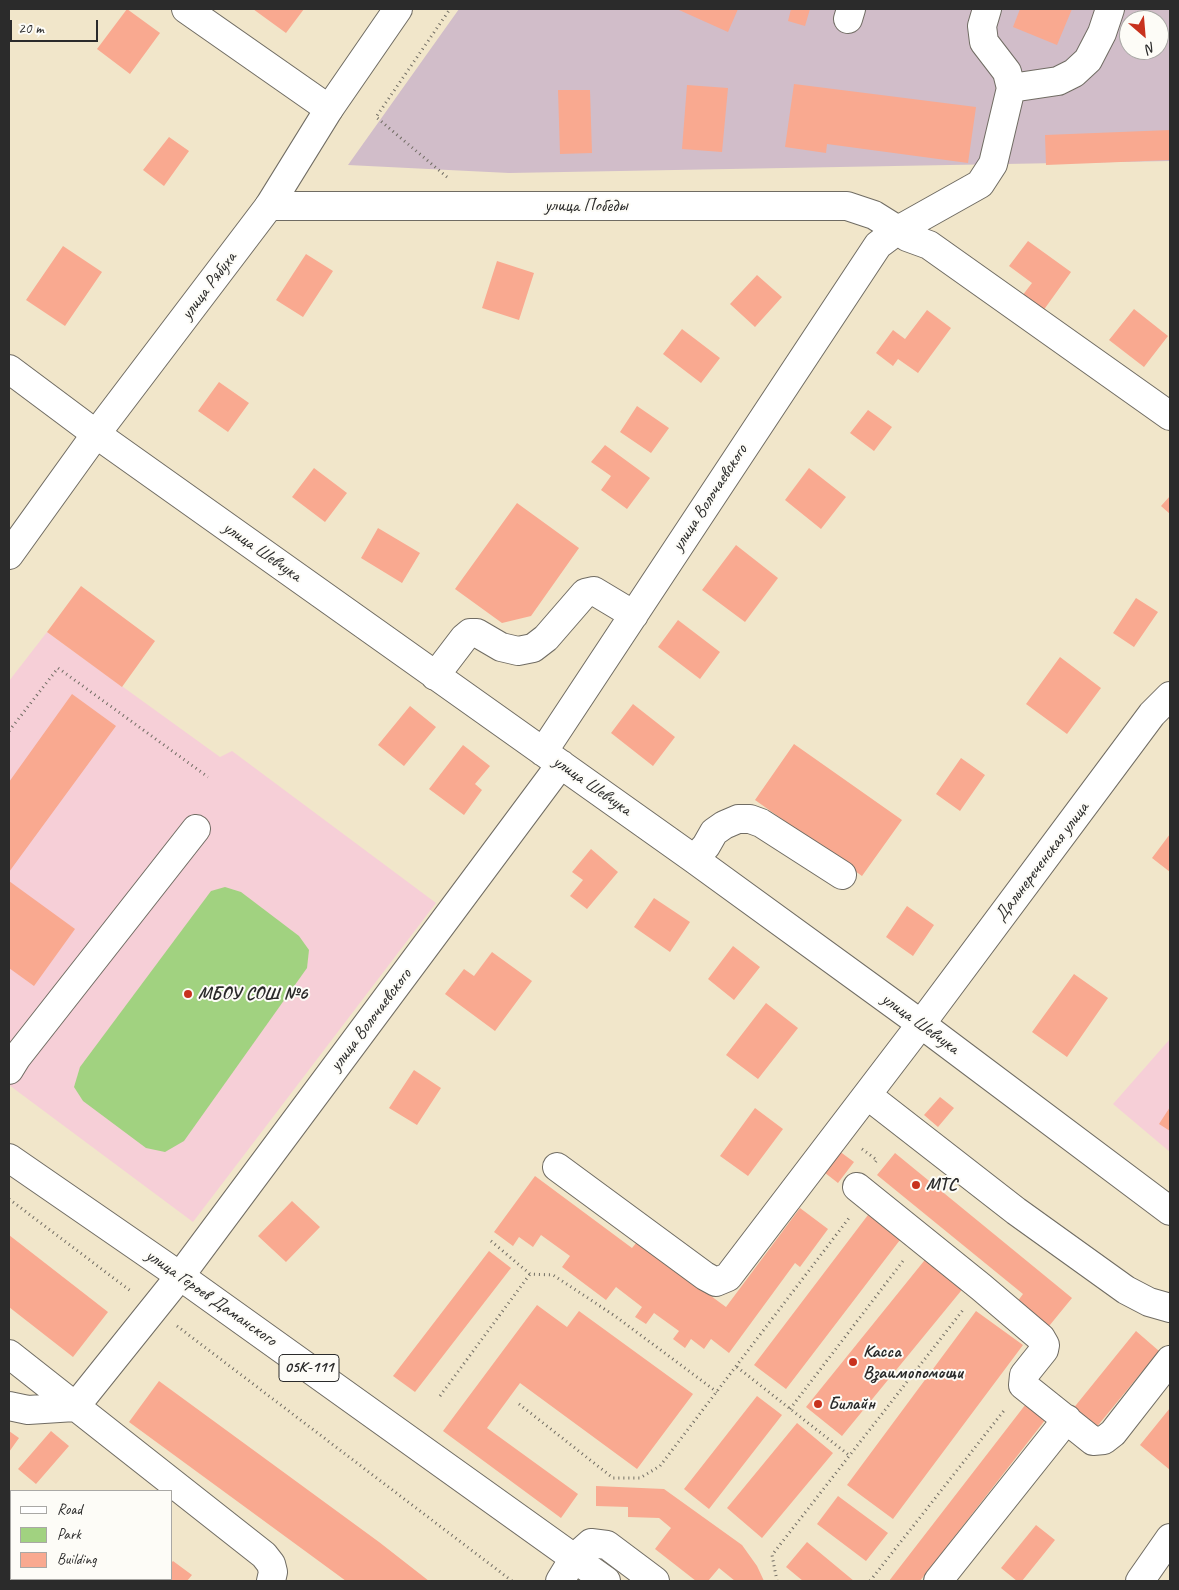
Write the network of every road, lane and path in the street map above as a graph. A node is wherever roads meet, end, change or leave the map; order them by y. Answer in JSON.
{"nodes":[{"id":1,"x":186,"y":9,"type":"edge"},
{"id":2,"x":398,"y":9,"type":"edge"},
{"id":3,"x":450,"y":9,"type":"edge"},
{"id":4,"x":987,"y":9,"type":"edge"},
{"id":5,"x":1110,"y":9,"type":"edge"},
{"id":6,"x":1011,"y":88,"type":"junction"},
{"id":7,"x":330,"y":109,"type":"junction"},
{"id":8,"x":269,"y":206,"type":"junction"},
{"id":9,"x":482,"y":206,"type":"junction"},
{"id":10,"x":888,"y":237,"type":"junction"},
{"id":11,"x":9,"y":369,"type":"edge"},
{"id":12,"x":1170,"y":416,"type":"edge"},
{"id":13,"x":96,"y":434,"type":"junction"},
{"id":14,"x":9,"y":555,"type":"edge"},
{"id":15,"x":634,"y":615,"type":"junction"},
{"id":16,"x":435,"y":676,"type":"junction"},
{"id":17,"x":1167,"y":698,"type":"edge"},
{"id":18,"x":9,"y":731,"type":"edge"},
{"id":19,"x":552,"y":758,"type":"junction"},
{"id":20,"x":208,"y":777,"type":"dead end"},
{"id":21,"x":196,"y":829,"type":"dead end"},
{"id":22,"x":694,"y":859,"type":"junction"},
{"id":23,"x":842,"y":875,"type":"dead end"},
{"id":24,"x":922,"y":1024,"type":"junction"},
{"id":25,"x":9,"y":1070,"type":"edge"},
{"id":26,"x":867,"y":1095,"type":"junction"},
{"id":27,"x":858,"y":1145,"type":"dead end"},
{"id":28,"x":9,"y":1158,"type":"edge"},
{"id":29,"x":557,"y":1167,"type":"dead end"},
{"id":30,"x":857,"y":1187,"type":"joint"},
{"id":31,"x":9,"y":1199,"type":"edge"},
{"id":32,"x":1170,"y":1211,"type":"edge"},
{"id":33,"x":849,"y":1218,"type":"dead end"},
{"id":34,"x":920,"y":1238,"type":"junction"},
{"id":35,"x":491,"y":1241,"type":"dead end"},
{"id":36,"x":530,"y":1274,"type":"junction"},
{"id":37,"x":180,"y":1276,"type":"junction"},
{"id":38,"x":981,"y":1287,"type":"junction"},
{"id":39,"x":153,"y":1308,"type":"junction"},
{"id":40,"x":1170,"y":1308,"type":"edge"},
{"id":41,"x":9,"y":1354,"type":"edge"},
{"id":42,"x":1170,"y":1360,"type":"edge"},
{"id":43,"x":737,"y":1367,"type":"junction"},
{"id":44,"x":1023,"y":1385,"type":"junction"},
{"id":45,"x":717,"y":1392,"type":"junction"},
{"id":46,"x":440,"y":1396,"type":"dead end"},
{"id":47,"x":519,"y":1404,"type":"dead end"},
{"id":48,"x":9,"y":1406,"type":"edge"},
{"id":49,"x":75,"y":1407,"type":"junction"},
{"id":50,"x":790,"y":1409,"type":"junction"},
{"id":51,"x":1067,"y":1419,"type":"junction"},
{"id":52,"x":850,"y":1456,"type":"junction"},
{"id":53,"x":1170,"y":1538,"type":"edge"},
{"id":54,"x":566,"y":1572,"type":"edge"},
{"id":55,"x":271,"y":1581,"type":"edge"},
{"id":56,"x":512,"y":1581,"type":"edge"},
{"id":57,"x":606,"y":1581,"type":"edge"},
{"id":58,"x":655,"y":1581,"type":"edge"},
{"id":59,"x":778,"y":1581,"type":"edge"},
{"id":60,"x":870,"y":1581,"type":"edge"},
{"id":61,"x":938,"y":1581,"type":"edge"},
{"id":62,"x":1140,"y":1581,"type":"edge"}],
"edges":[{"from":1,"to":7,"type":"street"},
{"from":2,"to":7,"type":"street","name":"улица Рябуха"},
{"from":3,"to":9,"type":"path"},
{"from":4,"to":6,"type":"street"},
{"from":5,"to":6,"type":"street"},
{"from":6,"to":10,"type":"street"},
{"from":7,"to":8,"type":"street","name":"улица Рябуха"},
{"from":8,"to":9,"type":"street","name":"улица Победы"},
{"from":8,"to":13,"type":"street","name":"улица Рябуха"},
{"from":9,"to":10,"type":"street","name":"улица Победы"},
{"from":10,"to":12,"type":"street","name":"улица Победы"},
{"from":10,"to":15,"type":"street","name":"улица Волочаевского"},
{"from":11,"to":13,"type":"street","name":"улица Шевчука"},
{"from":13,"to":14,"type":"street","name":"улица Рябуха"},
{"from":13,"to":16,"type":"street","name":"улица Шевчука"},
{"from":15,"to":16,"type":"street"},
{"from":15,"to":19,"type":"street","name":"улица Волочаевского"},
{"from":16,"to":19,"type":"street","name":"улица Шевчука"},
{"from":17,"to":24,"type":"street","name":"Дальнереченская улица"},
{"from":18,"to":20,"type":"path"},
{"from":19,"to":22,"type":"street","name":"улица Шевчука"},
{"from":19,"to":37,"type":"street","name":"улица Волочаевского"},
{"from":21,"to":25,"type":"street"},
{"from":22,"to":23,"type":"street"},
{"from":22,"to":24,"type":"street","name":"улица Шевчука"},
{"from":24,"to":26,"type":"street","name":"Дальнереченская улица"},
{"from":24,"to":32,"type":"street","name":"улица Шевчука"},
{"from":26,"to":29,"type":"street","name":"Дальнереченская улица"},
{"from":26,"to":40,"type":"street"},
{"from":27,"to":30,"type":"path"},
{"from":28,"to":37,"type":"street","name":"улица Героев Даманского","number":"05К-111"},
{"from":30,"to":34,"type":"street"},
{"from":31,"to":39,"type":"path"},
{"from":33,"to":43,"type":"path"},
{"from":34,"to":38,"type":"street"},
{"from":34,"to":50,"type":"path"},
{"from":35,"to":36,"type":"path"},
{"from":36,"to":45,"type":"path"},
{"from":36,"to":46,"type":"path"},
{"from":37,"to":39,"type":"street","name":"улица Волочаевского"},
{"from":37,"to":54,"type":"street","name":"улица Героев Даманского","number":"05К-111"},
{"from":38,"to":44,"type":"street"},
{"from":38,"to":52,"type":"path"},
{"from":39,"to":49,"type":"street","name":"улица Волочаевского"},
{"from":39,"to":56,"type":"path"},
{"from":41,"to":49,"type":"street"},
{"from":42,"to":51,"type":"street"},
{"from":43,"to":45,"type":"path"},
{"from":43,"to":50,"type":"path"},
{"from":44,"to":51,"type":"street"},
{"from":44,"to":60,"type":"path"},
{"from":45,"to":47,"type":"path"},
{"from":48,"to":49,"type":"street"},
{"from":49,"to":55,"type":"street"},
{"from":50,"to":52,"type":"path"},
{"from":51,"to":61,"type":"street"},
{"from":52,"to":59,"type":"path"},
{"from":53,"to":62,"type":"street"},
{"from":54,"to":57,"type":"street","name":"улица Героев Даманского","number":"05К-111"},
{"from":54,"to":58,"type":"street"}]}
